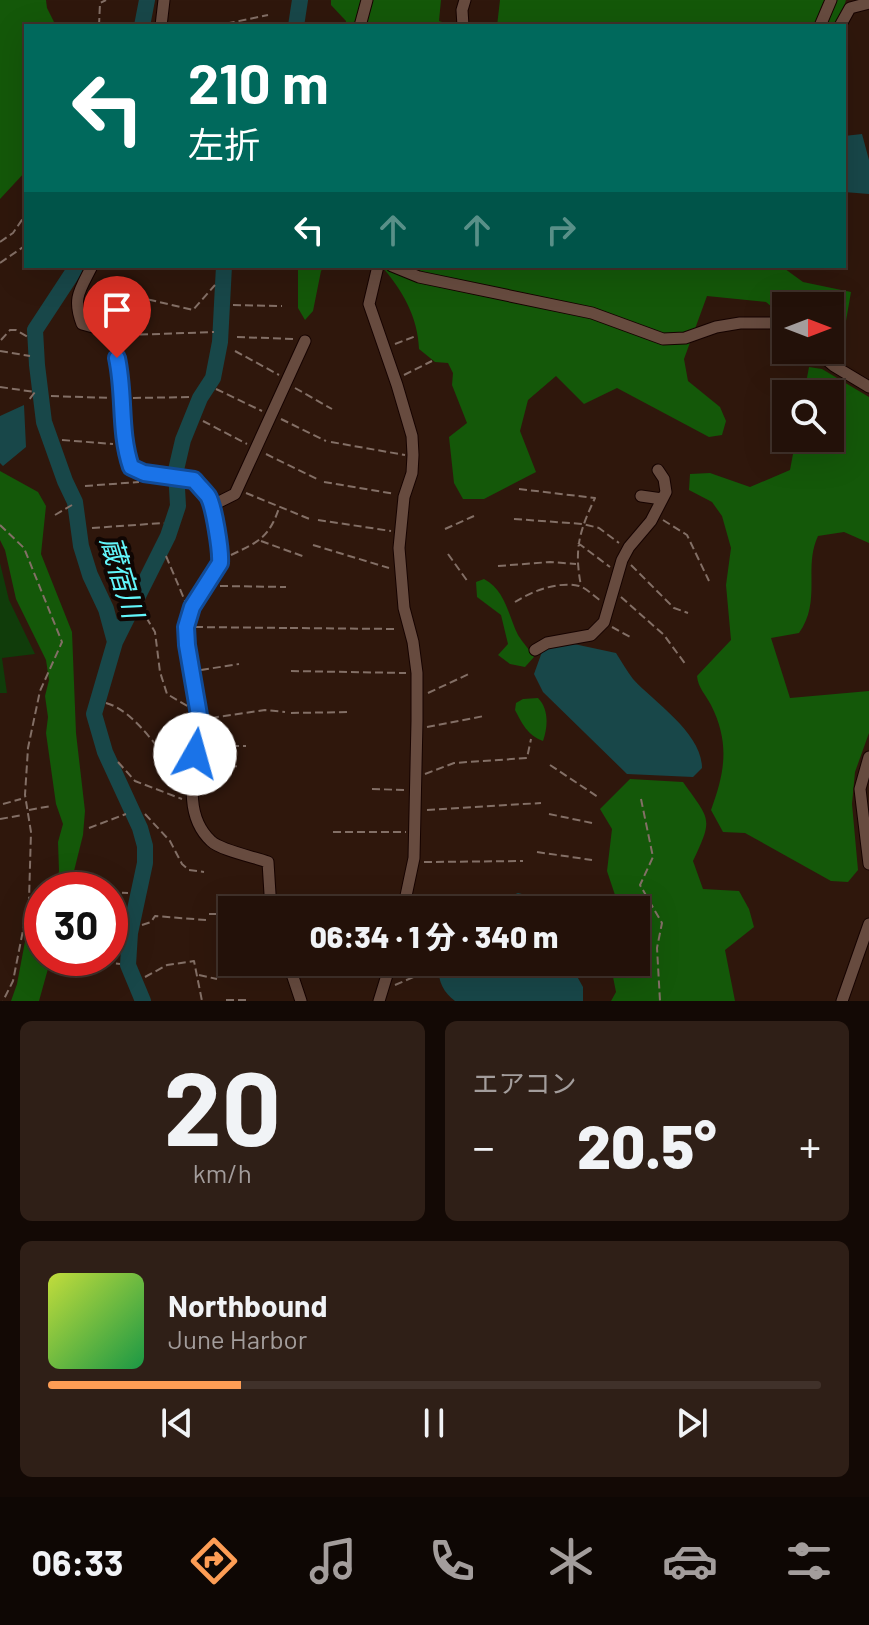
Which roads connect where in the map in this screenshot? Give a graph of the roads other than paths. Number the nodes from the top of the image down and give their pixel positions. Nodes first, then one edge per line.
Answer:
1 (164, 0) edge
2 (367, 0) edge
3 (465, 0) edge
4 (831, 0) edge
5 (869, 3) edge
6 (161, 24) edge
7 (361, 24) edge
8 (463, 24) edge
9 (821, 24) edge
10 (841, 24) edge
11 (91, 268) edge
12 (378, 268) edge
13 (397, 268) edge
14 (772, 323) edge
15 (302, 340) road end
16 (832, 364) edge
17 (869, 387) edge
18 (658, 470) dead end
19 (641, 496) dead end
20 (662, 499) junction
21 (211, 506) junction
22 (535, 650) dead end
23 (869, 757) edge
24 (869, 864) edge
25 (270, 896) edge
26 (409, 896) edge
27 (869, 924) edge
28 (294, 976) edge
29 (387, 976) edge
30 (301, 1001) edge
31 (379, 1001) edge
32 (842, 1001) edge

1 - 6 street
2 - 7 street
3 - 8 street
4 - 9 street
5 - 10 street
11 - 21 street
12 - 26 street
13 - 14 street
15 - 21 street
16 - 17 street
18 - 20 street
19 - 20 street
20 - 22 street
21 - 25 street
23 - 24 street
27 - 32 street
28 - 30 street
29 - 31 street

